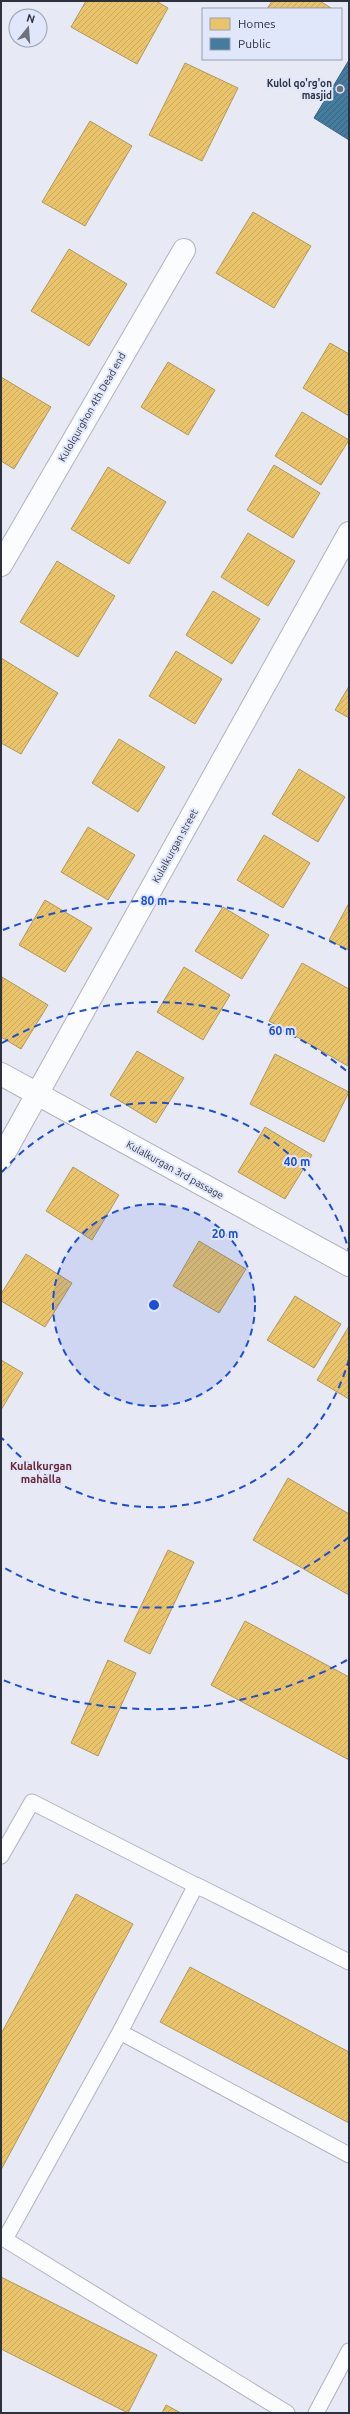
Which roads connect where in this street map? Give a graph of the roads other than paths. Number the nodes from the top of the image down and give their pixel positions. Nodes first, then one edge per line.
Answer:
1 (184, 250) dead end
2 (348, 536) edge
3 (1, 565) edge
4 (1, 1074) edge
5 (37, 1095) junction
6 (1, 1159) edge
7 (349, 1265) edge
8 (1, 1856) edge
9 (204, 1889) junction
10 (349, 1962) edge
11 (120, 2032) junction
12 (349, 2155) edge
13 (3, 2238) edge
14 (349, 2351) edge
15 (287, 2413) edge
16 (316, 2413) edge

1 - 3 street, Kulolqurghon 4th Dead end
2 - 5 street, Kulalkurgan street
4 - 5 street, Kulalkurgan 3rd passage
5 - 6 street, Kulalkurgan street
5 - 7 street, Kulalkurgan 3rd passage
8 - 9 lane
9 - 10 lane
9 - 11 lane
11 - 12 lane
11 - 13 lane
13 - 15 lane
14 - 16 lane

